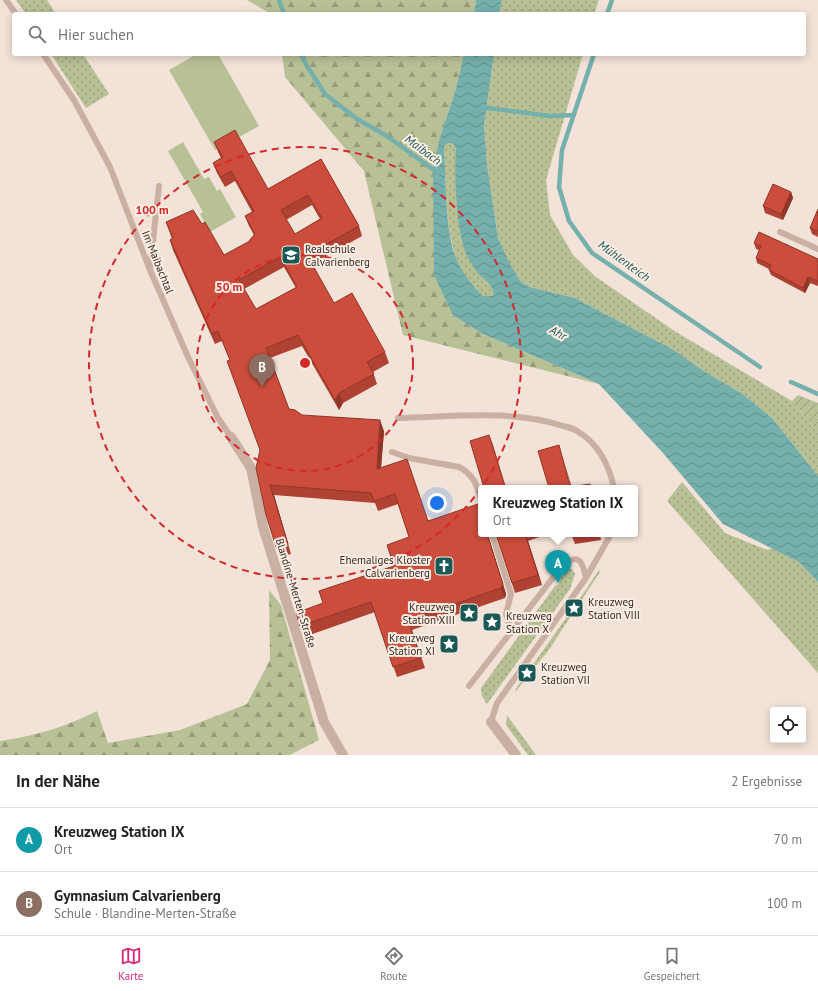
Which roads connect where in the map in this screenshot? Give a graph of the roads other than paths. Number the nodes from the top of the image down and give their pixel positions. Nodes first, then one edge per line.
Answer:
1 (6, 0) edge
2 (15, 12) edge
3 (44, 56) edge
4 (159, 186) dead end
5 (780, 232) dead end
6 (818, 249) edge
7 (150, 270) junction
8 (398, 418) dead end
9 (231, 437) joint
10 (392, 452) dead end
11 (613, 485) edge
12 (478, 490) edge
13 (493, 537) edge
14 (610, 537) edge
15 (586, 578) junction
16 (512, 633) junction
17 (469, 686) dead end
18 (491, 722) joint
19 (342, 755) edge
20 (516, 755) edge

1 - 2 lane
3 - 7 lane, Im Maibachtal
4 - 7 lane
5 - 6 lane
7 - 9 lane, Im Maibachtal
8 - 11 lane
9 - 19 street, Blandine-Merten-Straße
10 - 12 lane
13 - 16 lane
14 - 15 lane
15 - 16 lane
15 - 18 lane
16 - 17 lane
18 - 20 street

